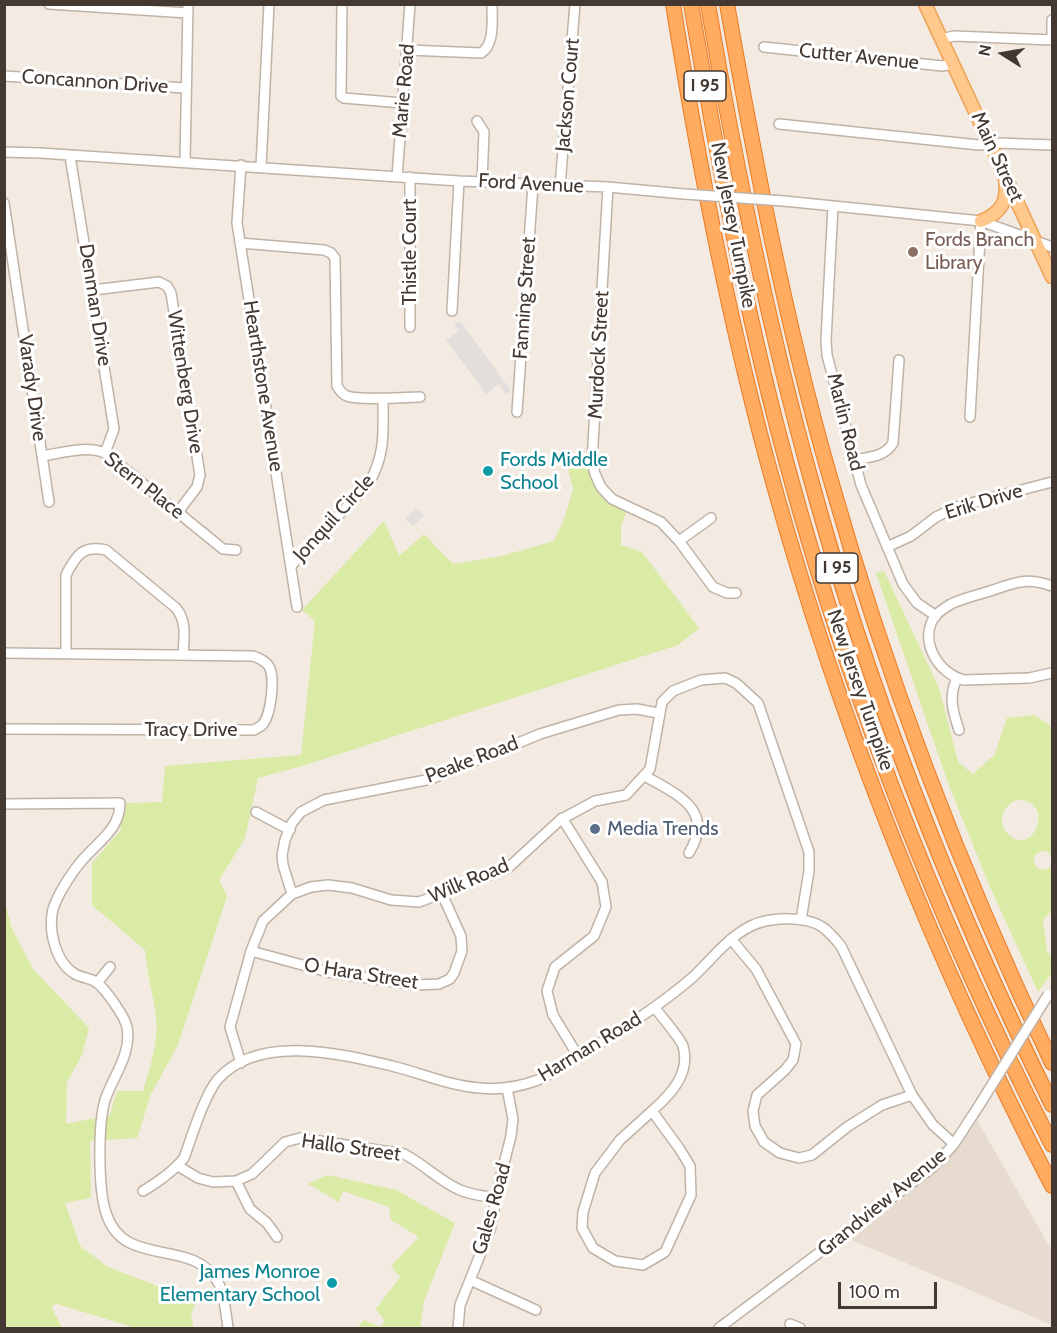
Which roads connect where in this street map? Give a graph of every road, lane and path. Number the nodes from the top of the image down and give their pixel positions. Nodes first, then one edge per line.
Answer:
1 (50, 4) edge
2 (269, 4) edge
3 (342, 4) edge
4 (410, 4) edge
5 (492, 4) edge
6 (575, 4) edge
7 (673, 4) edge
8 (691, 4) edge
9 (708, 4) edge
10 (728, 4) edge
11 (925, 4) edge
12 (87, 6) edge
13 (188, 9) edge
14 (1053, 20) edge
15 (941, 39) junction
16 (1052, 40) edge
17 (764, 47) dead end
18 (408, 50) junction
19 (953, 64) junction
20 (4, 76) edge
21 (185, 88) junction
22 (402, 103) junction
23 (477, 121) dead end
24 (779, 124) dead end
25 (990, 144) junction
26 (1053, 145) edge
27 (4, 152) edge
28 (70, 156) junction
29 (185, 162) junction
30 (241, 165) junction
31 (261, 167) junction
32 (1004, 172) junction
33 (397, 177) junction
34 (410, 177) junction
35 (459, 181) junction
36 (482, 182) junction
37 (533, 184) junction
38 (560, 186) junction
39 (608, 187) junction
40 (4, 203) edge
41 (833, 206) junction
42 (981, 221) junction
43 (1036, 242) junction
44 (240, 243) junction
45 (1053, 246) edge
46 (1053, 277) edge
47 (93, 290) junction
48 (452, 311) dead end
49 (410, 327) dead end
50 (899, 360) dead end
51 (420, 397) dead end
52 (383, 398) junction
53 (517, 412) dead end
54 (970, 417) dead end
55 (105, 453) junction
56 (42, 456) junction
57 (854, 460) junction
58 (1053, 482) edge
59 (50, 502) dead end
60 (178, 512) junction
61 (711, 518) dead end
62 (679, 541) junction
63 (887, 547) junction
64 (236, 550) dead end
65 (291, 566) junction
66 (1053, 586) edge
67 (736, 593) dead end
68 (297, 607) dead end
69 (936, 616) junction
70 (4, 653) edge
71 (66, 653) junction
72 (183, 655) junction
73 (1053, 673) edge
74 (957, 678) junction
75 (658, 713) junction
76 (4, 729) edge
77 (959, 730) dead end
78 (645, 776) junction
79 (4, 804) edge
80 (256, 812) dead end
81 (562, 818) junction
82 (290, 830) junction
83 (689, 853) dead end
84 (49, 890) dead end
85 (60, 894) junction
86 (292, 894) junction
87 (442, 894) junction
88 (801, 920) junction
89 (731, 939) junction
90 (251, 951) junction
91 (110, 967) dead end
92 (97, 982) junction
93 (1050, 992) edge
94 (655, 1008) junction
95 (578, 1056) junction
96 (241, 1062) junction
97 (1053, 1062) edge
98 (507, 1088) junction
99 (912, 1095) junction
100 (1053, 1105) edge
101 (652, 1111) junction
102 (954, 1144) junction
103 (1053, 1145) edge
104 (178, 1166) junction
105 (236, 1181) junction
106 (1053, 1186) edge
107 (142, 1191) dead end
108 (497, 1198) junction
109 (277, 1237) dead end
110 (470, 1280) junction
111 (536, 1310) dead end
112 (790, 1324) dead end
113 (228, 1329) edge
114 (459, 1329) edge
115 (719, 1329) edge
116 (800, 1329) edge

1 - 12 street
2 - 31 street
3 - 22 street
4 - 18 street, Marie Road
5 - 18 street
6 - 38 street, Jackson Court
7 - 106 highway, New Jersey Turnpike / I 95
8 - 103 highway, New Jersey Turnpike / I 95
9 - 100 highway, New Jersey Turnpike / I 95
10 - 97 highway, New Jersey Turnpike / I 95
11 - 15 main road, Main Street
12 - 13 street
13 - 21 street
14 - 16 street
15 - 16 street
15 - 19 main road, Main Street
17 - 19 street, Cutter Avenue
18 - 22 street, Marie Road
19 - 25 main road, Main Street
20 - 21 street, Concannon Drive
21 - 29 street
22 - 33 street, Marie Road
23 - 36 street
24 - 25 street
25 - 26 street
25 - 32 main road, Main Street
27 - 28 street, Ford Avenue
28 - 29 street, Ford Avenue
28 - 47 street, Denman Drive
29 - 30 street, Ford Avenue
30 - 31 street, Ford Avenue
30 - 44 street, Hearthstone Avenue
31 - 33 street, Ford Avenue
32 - 42 main road
32 - 43 main road, Main Street
33 - 34 street, Ford Avenue
34 - 35 street, Ford Avenue
34 - 49 street, Thistle Court
35 - 36 street, Ford Avenue
35 - 48 street
36 - 37 street, Ford Avenue
37 - 38 street, Ford Avenue
37 - 53 street, Fanning Street
38 - 39 street, Ford Avenue
39 - 41 street, Ford Avenue, bridge
39 - 62 street, Murdock Street
40 - 56 street, Varady Drive
41 - 42 street, Ford Avenue
41 - 57 street, Marlin Road
42 - 43 street, Ford Avenue
42 - 54 street
43 - 45 street, Ford Avenue
43 - 46 main road, Main Street
44 - 52 street
44 - 65 street, Hearthstone Avenue
47 - 55 street, Denman Drive
47 - 60 street, Wittenberg Drive
50 - 57 street
51 - 52 street
52 - 65 street, Jonquil Circle
55 - 56 street, Stern Place
55 - 60 street, Stern Place
56 - 59 street, Varady Drive
57 - 63 street, Marlin Road
58 - 63 street, Erik Drive
60 - 64 street, Stern Place
61 - 62 street
62 - 67 street, Murdock Street
63 - 69 street, Marlin Road
65 - 68 street, Hearthstone Avenue
66 - 69 street
69 - 74 street
70 - 71 street, Tracy Drive
71 - 72 street, Tracy Drive
71 - 72 street
72 - 76 street, Tracy Drive
73 - 74 street
74 - 77 street
75 - 78 street
75 - 82 street, Peake Road
75 - 88 street
78 - 81 street, Wilk Road
78 - 83 street
79 - 85 street
80 - 82 street
81 - 87 street, Wilk Road
81 - 95 street
82 - 86 street, Peake Road
84 - 85 street
85 - 92 street
86 - 87 street, Wilk Road
86 - 90 street, Wilk Road
87 - 90 street, O Hara Street
88 - 89 street, Harman Road
88 - 99 street, Harman Road
89 - 94 street, Harman Road
89 - 99 street
90 - 96 street, Wilk Road
91 - 92 street
92 - 113 street
93 - 102 street, Grandview Avenue, bridge
94 - 95 street, Harman Road
94 - 101 street
95 - 98 street, Harman Road
96 - 98 street, Harman Road
96 - 104 street, Harman Road
98 - 108 street, Gales Road
99 - 102 street, Harman Road
101 - 101 street
102 - 115 street, Grandview Avenue
104 - 105 street
104 - 107 street, Harman Road
105 - 108 street, Hallo Street
105 - 109 street
108 - 110 street, Gales Road
110 - 111 street
110 - 114 street, Gales Road
112 - 116 street

